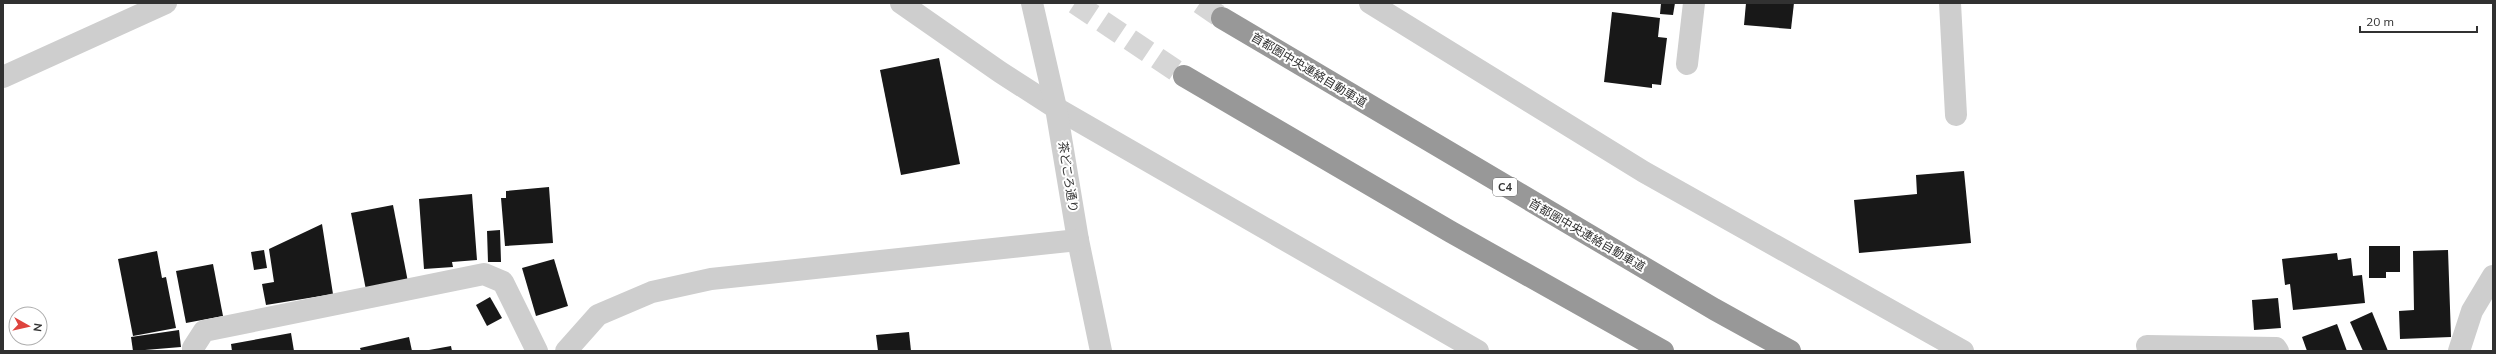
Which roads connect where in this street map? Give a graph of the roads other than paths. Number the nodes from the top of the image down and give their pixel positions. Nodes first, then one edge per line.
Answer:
1 (166, 3) edge
2 (901, 3) edge
3 (1032, 3) edge
4 (1370, 3) edge
5 (1694, 3) edge
6 (1950, 3) edge
7 (1222, 18) tunnel mouth
8 (1687, 64) dead end
9 (1184, 76) tunnel mouth
10 (3, 77) edge
11 (1056, 108) junction
12 (1956, 115) dead end
13 (1078, 240) junction
14 (2493, 276) edge
15 (2147, 346) dead end
16 (193, 351) edge
17 (537, 351) edge
18 (566, 351) edge
19 (1101, 351) edge
20 (1478, 351) edge
21 (1663, 351) edge
22 (1790, 351) edge
23 (1963, 351) edge
24 (2278, 351) edge
25 (2459, 351) edge

1 - 10 street
2 - 11 street
3 - 11 street, 茶どころ通り
4 - 23 street
5 - 8 street
6 - 12 street
7 - 22 highway, 首都圏中央連絡自動車道 / C4
9 - 21 highway
11 - 13 street, 茶どころ通り
11 - 20 street
13 - 18 street
13 - 19 street, 茶どころ通り
14 - 25 street
15 - 24 street
16 - 17 street

